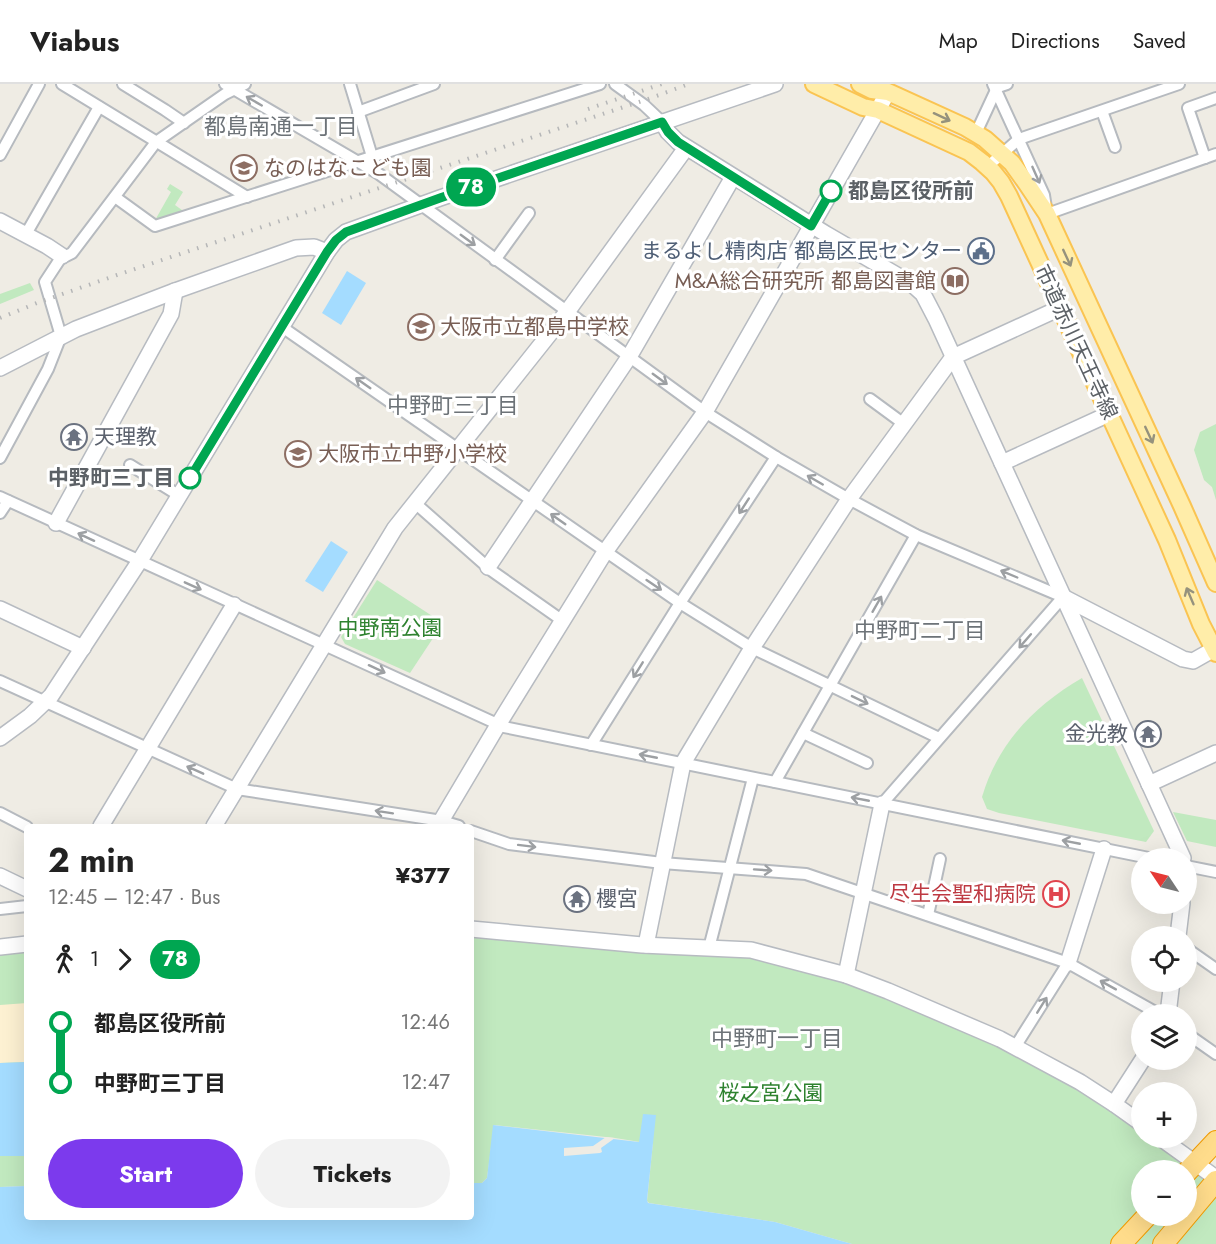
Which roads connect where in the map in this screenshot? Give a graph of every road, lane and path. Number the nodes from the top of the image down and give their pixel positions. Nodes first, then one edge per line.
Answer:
1 (39, 84) edge
2 (62, 84) edge
3 (123, 84) edge
4 (245, 84) edge
5 (350, 84) edge
6 (434, 84) edge
7 (600, 84) edge
8 (615, 84) edge
9 (775, 84) edge
10 (814, 84) edge
11 (1007, 84) edge
12 (1179, 84) edge
13 (232, 86) edge
14 (995, 87) edge
15 (878, 88) edge
16 (1216, 98) edge
17 (99, 106) junction
18 (878, 110) junction
19 (1102, 111) junction
20 (358, 112) junction
21 (662, 122) junction
22 (184, 123) junction
23 (976, 133) junction
24 (1019, 139) junction
25 (156, 142) junction
26 (1114, 147) dead end
27 (686, 148) junction
28 (1002, 153) junction
29 (0, 155) edge
30 (1211, 156) edge
31 (371, 157) junction
32 (359, 162) junction
33 (987, 166) junction
34 (379, 174) junction
35 (733, 177) junction
36 (115, 197) junction
37 (247, 197) junction
38 (421, 206) junction
39 (529, 213) dead end
40 (1047, 214) junction
41 (0, 221) edge
42 (811, 226) junction
43 (26, 234) junction
44 (327, 252) junction
45 (62, 256) junction
46 (495, 260) junction
47 (175, 291) junction
48 (1060, 308) junction
49 (567, 312) junction
50 (282, 327) junction
51 (61, 336) junction
52 (629, 357) junction
53 (953, 357) junction
54 (0, 368) edge
55 (870, 399) dead end
56 (705, 412) junction
57 (1109, 414) junction
58 (904, 424) junction
59 (459, 449) junction
60 (776, 457) junction
61 (0, 458) edge
62 (1002, 463) junction
63 (130, 465) dead end
64 (180, 496) junction
65 (4, 499) edge
66 (849, 499) junction
67 (532, 501) junction
68 (415, 503) junction
69 (0, 513) edge
70 (56, 523) junction
71 (916, 535) junction
72 (605, 552) junction
73 (140, 562) junction
74 (488, 567) junction
75 (1216, 583) edge
76 (1063, 597) junction
77 (680, 603) junction
78 (234, 605) junction
79 (0, 609) edge
80 (563, 621) junction
81 (323, 645) junction
82 (83, 648) junction
83 (752, 648) junction
84 (1215, 650) edge
85 (0, 681) edge
86 (830, 686) junction
87 (46, 702) junction
88 (498, 725) junction
89 (803, 733) junction
90 (0, 738) edge
91 (939, 738) junction
92 (591, 745) junction
93 (148, 748) junction
94 (1216, 753) edge
95 (683, 763) junction
96 (867, 763) dead end
97 (753, 778) junction
98 (775, 782) junction
99 (1149, 784) junction
100 (237, 789) junction
101 (882, 804) junction
102 (0, 813) edge
103 (417, 822) edge
104 (102, 824) edge
105 (215, 824) edge
106 (440, 824) edge
107 (24, 825) edge
108 (474, 832) edge
109 (1178, 848) edge
110 (1104, 849) junction
111 (1131, 854) edge
112 (940, 859) dead end
113 (662, 862) junction
114 (730, 868) junction
115 (1197, 868) edge
116 (1216, 872) edge
117 (0, 876) edge
118 (24, 888) edge
119 (863, 893) junction
120 (24, 906) edge
121 (0, 909) edge
122 (928, 915) junction
123 (474, 929) edge
124 (24, 944) edge
125 (645, 945) junction
126 (0, 947) edge
127 (709, 948) junction
128 (1197, 956) edge
129 (1068, 963) junction
130 (1216, 969) edge
131 (846, 975) junction
132 (1142, 1004) edge
133 (1197, 1041) edge
134 (1015, 1047) junction
135 (1216, 1054) edge
136 (1136, 1070) edge
137 (1114, 1104) junction
138 (1131, 1116) edge
139 (1216, 1141) edge
140 (1169, 1148) edge
141 (1181, 1160) edge
142 (1197, 1162) edge
143 (1197, 1172) edge
144 (1216, 1179) edge
145 (1138, 1226) edge
146 (1169, 1236) edge
147 (1121, 1244) edge

1 - 29 street
2 - 17 street
3 - 22 street
4 - 13 street
5 - 20 street
6 - 20 street
7 - 31 street
8 - 21 street
9 - 21 street
10 - 18 main road
11 - 14 street
12 - 19 street
13 - 22 street
32 -> 13 street
14 - 23 street
14 - 24 street
15 - 18 main road, 市道赤川天王寺線
15 -> 23 main road, 市道赤川天王寺線
16 - 30 street
17 - 25 street
17 - 43 street
18 - 33 main road, 市道赤川天王寺線
18 - 42 street
19 - 24 street
19 - 26 street
20 - 31 street
21 - 27 street
21 - 38 street
22 - 25 street
23 - 28 main road, 市道赤川天王寺線
24 - 28 street
24 -> 40 street
25 - 36 street
25 - 37 street
27 - 35 street
27 - 49 street
28 - 33 street
28 - 40 main road, 市道赤川天王寺線
30 - 40 street
31 - 32 street
31 - 34 street
32 - 34 street
32 - 37 street
33 - 48 main road, 市道赤川天王寺線
34 - 38 street
35 - 42 street
35 - 52 street
36 - 37 street
36 - 45 street
38 - 44 street
38 -> 46 street
39 - 46 street
40 -> 75 main road, 市道赤川天王寺線
41 - 43 street
42 - 53 street
42 - 56 street
43 - 45 street
44 - 47 street
44 - 50 street
45 - 51 street
46 - 49 street
47 - 51 street
47 - 70 street
48 - 53 street
48 - 57 main road, 市道赤川天王寺線
49 - 52 street
49 - 59 street
59 -> 50 street
50 - 64 street
51 - 54 street
51 - 61 street
52 -> 56 street
52 - 67 street
53 - 58 street
53 - 62 street
55 - 58 street
56 - 60 street
56 - 72 street
57 - 62 street
84 -> 57 main road, 市道赤川天王寺線
58 - 66 street
59 - 67 street
59 - 68 street
66 -> 60 street
60 -> 77 street
62 - 76 street
63 - 64 street
64 - 73 street
65 - 69 street
65 - 70 street
66 - 71 street
66 - 83 street
72 -> 67 street
67 - 74 street
68 - 74 street
68 - 81 street
73 -> 70 street
76 -> 71 street
86 -> 71 street
72 -> 77 street
72 - 80 street
73 -> 78 street
73 - 82 street
74 - 80 street
76 - 84 street
76 -> 91 street
76 - 99 street
77 - 83 street
77 -> 92 street
78 - 81 street
78 - 93 street
79 - 82 street
80 - 88 street
81 -> 88 street
81 - 100 street
82 - 87 street
83 - 86 street
83 - 95 street
85 - 87 street
86 - 89 street
86 -> 91 street
87 - 90 street
87 - 93 street
88 - 92 street
88 - 106 street
89 - 96 street
89 - 98 street
91 - 101 street
95 -> 92 street
100 -> 93 street
93 - 104 street
94 - 99 street
95 - 97 street
95 - 113 street
97 - 98 street
97 - 114 street
101 -> 98 street
99 - 109 street
103 -> 100 street
100 - 105 street
110 -> 101 street
101 - 119 street
102 - 107 street
103 - 106 street
108 -> 113 street
110 - 111 street
110 - 129 street
112 - 122 street
113 - 114 street
113 - 125 street
114 -> 119 street
114 - 127 street
115 - 116 street
117 - 118 street
119 - 122 street
119 - 131 street
120 - 121 street
122 - 129 street
123 - 125 street
124 - 126 street
125 - 127 street
127 - 131 street
128 - 130 street
132 -> 129 street
134 -> 129 street
131 - 134 street
133 - 135 street
134 - 137 street
136 - 137 street
137 - 138 street
139 - 142 highway
140 - 141 street
143 - 144 street
144 - 146 highway
145 - 147 highway

